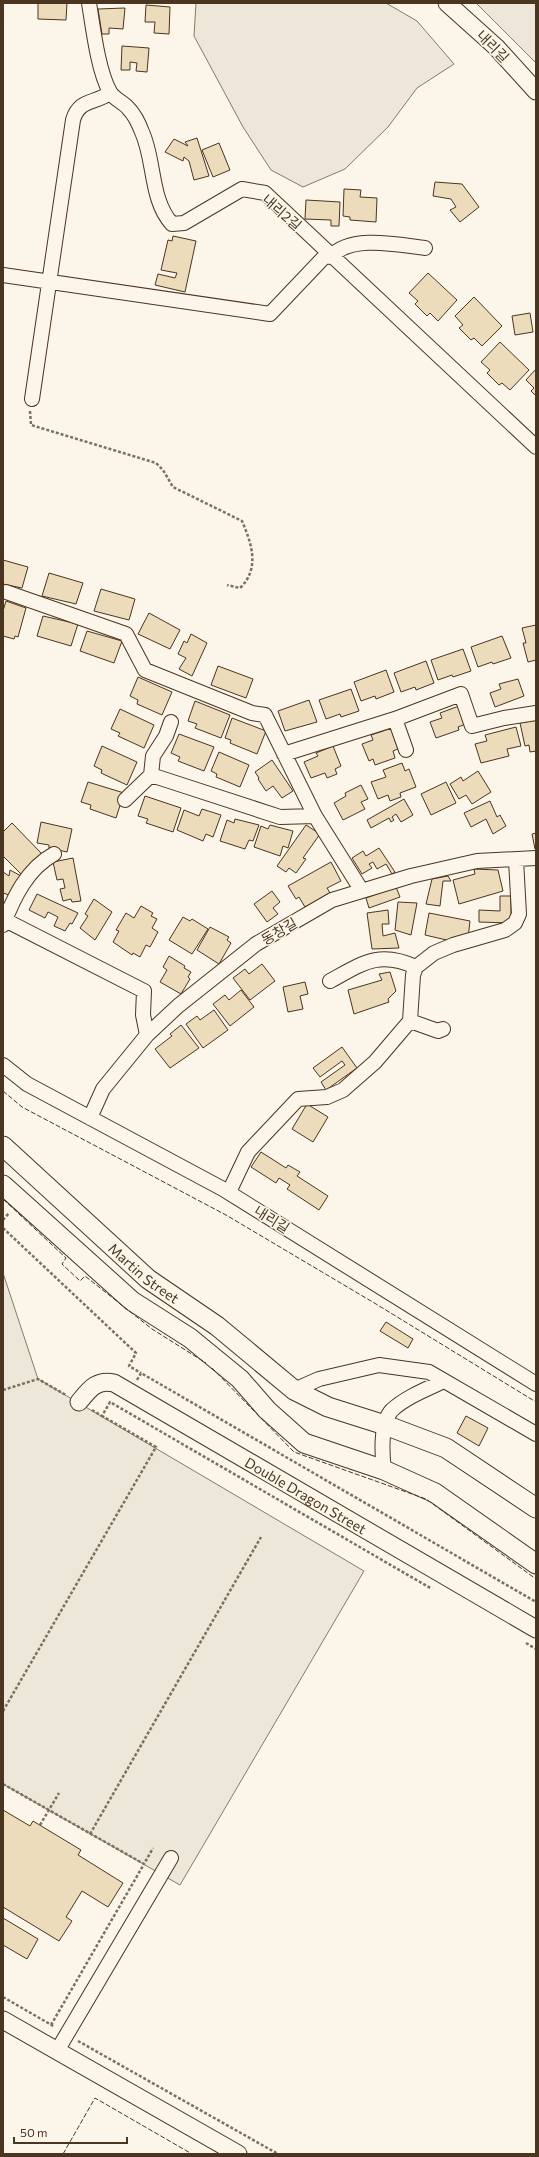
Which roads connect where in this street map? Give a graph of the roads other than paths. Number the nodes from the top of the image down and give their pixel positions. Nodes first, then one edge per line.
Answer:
1 (89, 3) edge
2 (447, 3) edge
3 (536, 92) edge
4 (110, 93) junction
5 (425, 248) dead end
6 (329, 255) junction
7 (3, 275) edge
8 (48, 281) junction
9 (32, 399) road end
10 (536, 447) edge
11 (6, 592) dead end
12 (536, 714) edge
13 (395, 719) junction
14 (172, 722) dead end
15 (406, 750) dead end
16 (284, 754) junction
17 (151, 775) junction
18 (125, 800) dead end
19 (315, 816) junction
20 (54, 854) dead end
21 (536, 858) edge
22 (516, 860) junction
23 (362, 891) junction
24 (4, 921) edge
25 (416, 967) junction
26 (330, 981) dead end
27 (410, 1021) junction
28 (443, 1029) dead end
29 (147, 1034) junction
30 (3, 1065) edge
31 (90, 1118) junction
32 (3, 1146) edge
33 (3, 1185) edge
34 (228, 1192) junction
35 (444, 1381) junction
36 (536, 1384) edge
37 (294, 1390) junction
38 (79, 1402) road end
39 (385, 1425) junction
40 (536, 1434) edge
41 (384, 1470) junction
42 (536, 1508) edge
43 (536, 1564) edge
44 (536, 1629) edge
45 (171, 1858) dead end
46 (3, 2020) edge
47 (57, 2051) junction
48 (238, 2154) edge

1 - 4 street
2 - 3 street, 내리길
4 - 6 street, 내리2길
4 - 8 street
5 - 6 street
6 - 8 street
6 - 10 street, 내리2길
7 - 8 street
8 - 9 street
11 - 16 street
12 - 13 street
13 - 15 street
13 - 16 street
14 - 17 street
16 - 19 street
17 - 18 street
17 - 19 street
19 - 23 street
20 - 24 street
21 - 22 street, 동창길
22 - 23 street, 동창길
22 - 25 street
23 - 29 street, 동창길
24 - 29 street
25 - 26 street
25 - 27 street
27 - 28 street
27 - 34 street
29 - 31 street, 동창길
30 - 31 street, 내리길
31 - 34 street, 내리길
32 - 37 main road, Martin Street
33 - 41 main road, Martin Street
34 - 36 street, 내리길
35 - 37 street
35 - 39 street
35 - 40 street
37 - 39 main road, Martin Street
38 - 44 street, Double Dragon Street
39 - 41 street
39 - 42 main road, Martin Street
41 - 43 main road, Martin Street
45 - 47 street
46 - 47 street
47 - 48 street

